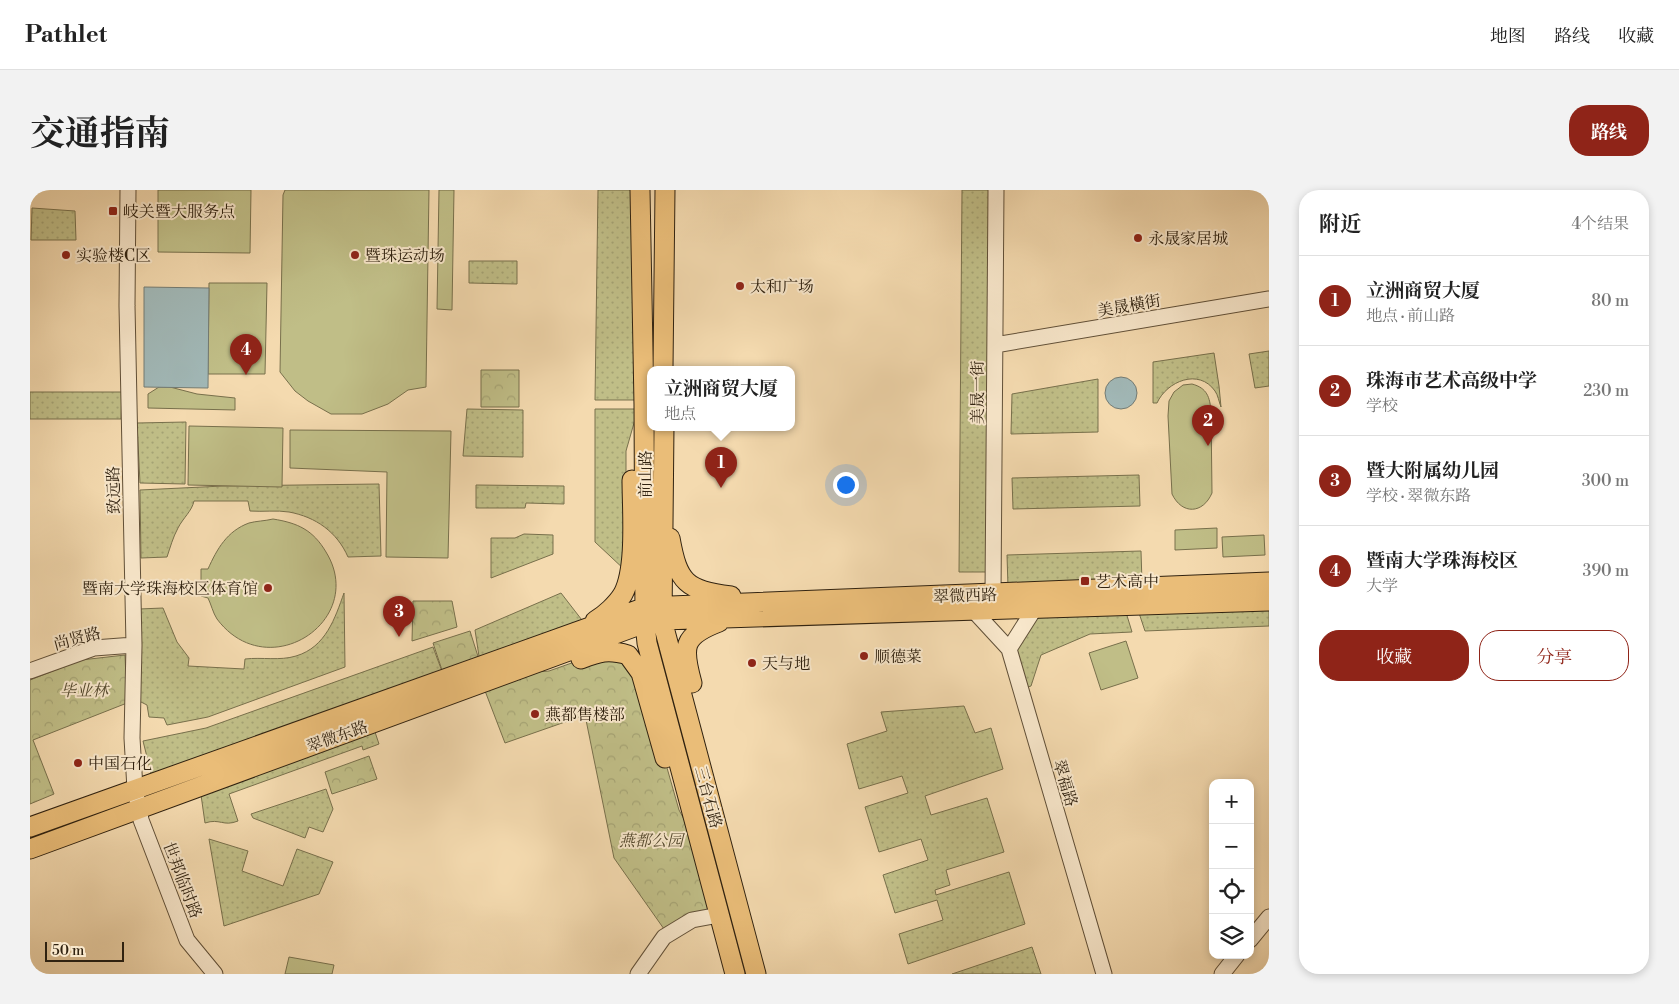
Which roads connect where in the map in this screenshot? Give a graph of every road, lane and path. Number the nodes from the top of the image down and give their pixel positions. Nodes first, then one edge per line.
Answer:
1 (128, 190) edge
2 (640, 190) edge
3 (664, 190) edge
4 (996, 190) edge
5 (1269, 299) edge
6 (995, 345) junction
7 (663, 366) edge
8 (644, 404) junction
9 (664, 431) edge
10 (663, 495) junction
11 (1269, 582) edge
12 (993, 594) junction
13 (1269, 600) edge
14 (784, 602) junction
15 (1034, 608) junction
16 (974, 610) junction
17 (654, 614) junction
18 (730, 618) junction
19 (582, 630) junction
20 (134, 645) junction
21 (1009, 649) junction
22 (30, 671) edge
23 (502, 676) junction
24 (135, 789) junction
25 (138, 809) junction
26 (30, 827) edge
27 (30, 849) edge
28 (704, 856) junction
29 (728, 870) junction
30 (719, 915) junction
31 (1269, 917) edge
32 (1254, 935) edge
33 (1234, 959) edge
34 (215, 974) edge
35 (638, 974) edge
36 (735, 974) edge
37 (756, 974) edge
38 (1104, 974) edge
39 (1222, 974) edge

1 - 20 street, 致远路
2 - 8 main road, 前山路
3 - 7 main road
4 - 6 street, 美晟一街
5 - 6 street, 美晟橫街
6 - 12 street, 美晟一街
8 - 17 main road, 前山路
8 - 19 main road
9 - 10 main road, 前山路
10 - 14 main road
10 - 17 main road, 前山路
11 - 12 main road, 翠微西路
12 - 14 main road, 翠微西路
13 - 15 main road, 翠微西路
14 - 17 main road, 翠微西路
15 - 16 main road, 翠微西路
15 - 21 street
16 - 18 main road, 翠微西路
16 - 21 street
17 - 18 main road, 翠微西路
17 - 19 main road, 翠微东路
17 - 23 main road, 翠微东路
17 - 28 main road, 三台石路
17 - 29 main road, 三台石路
18 - 29 main road
19 - 24 main road, 翠微东路
20 - 22 street, 尚贤路
20 - 24 street, 致远路
21 - 38 street, 翠福路
23 - 25 main road, 翠微东路
23 - 28 main road
24 - 25 street, 世邦临时路
24 - 26 main road, 翠微东路
25 - 27 main road, 翠微东路
25 - 34 street, 世邦临时路
28 - 30 main road, 三台石路
29 - 37 main road, 三台石路
30 - 35 street
30 - 36 main road, 三台石路
31 - 32 street
33 - 39 street

